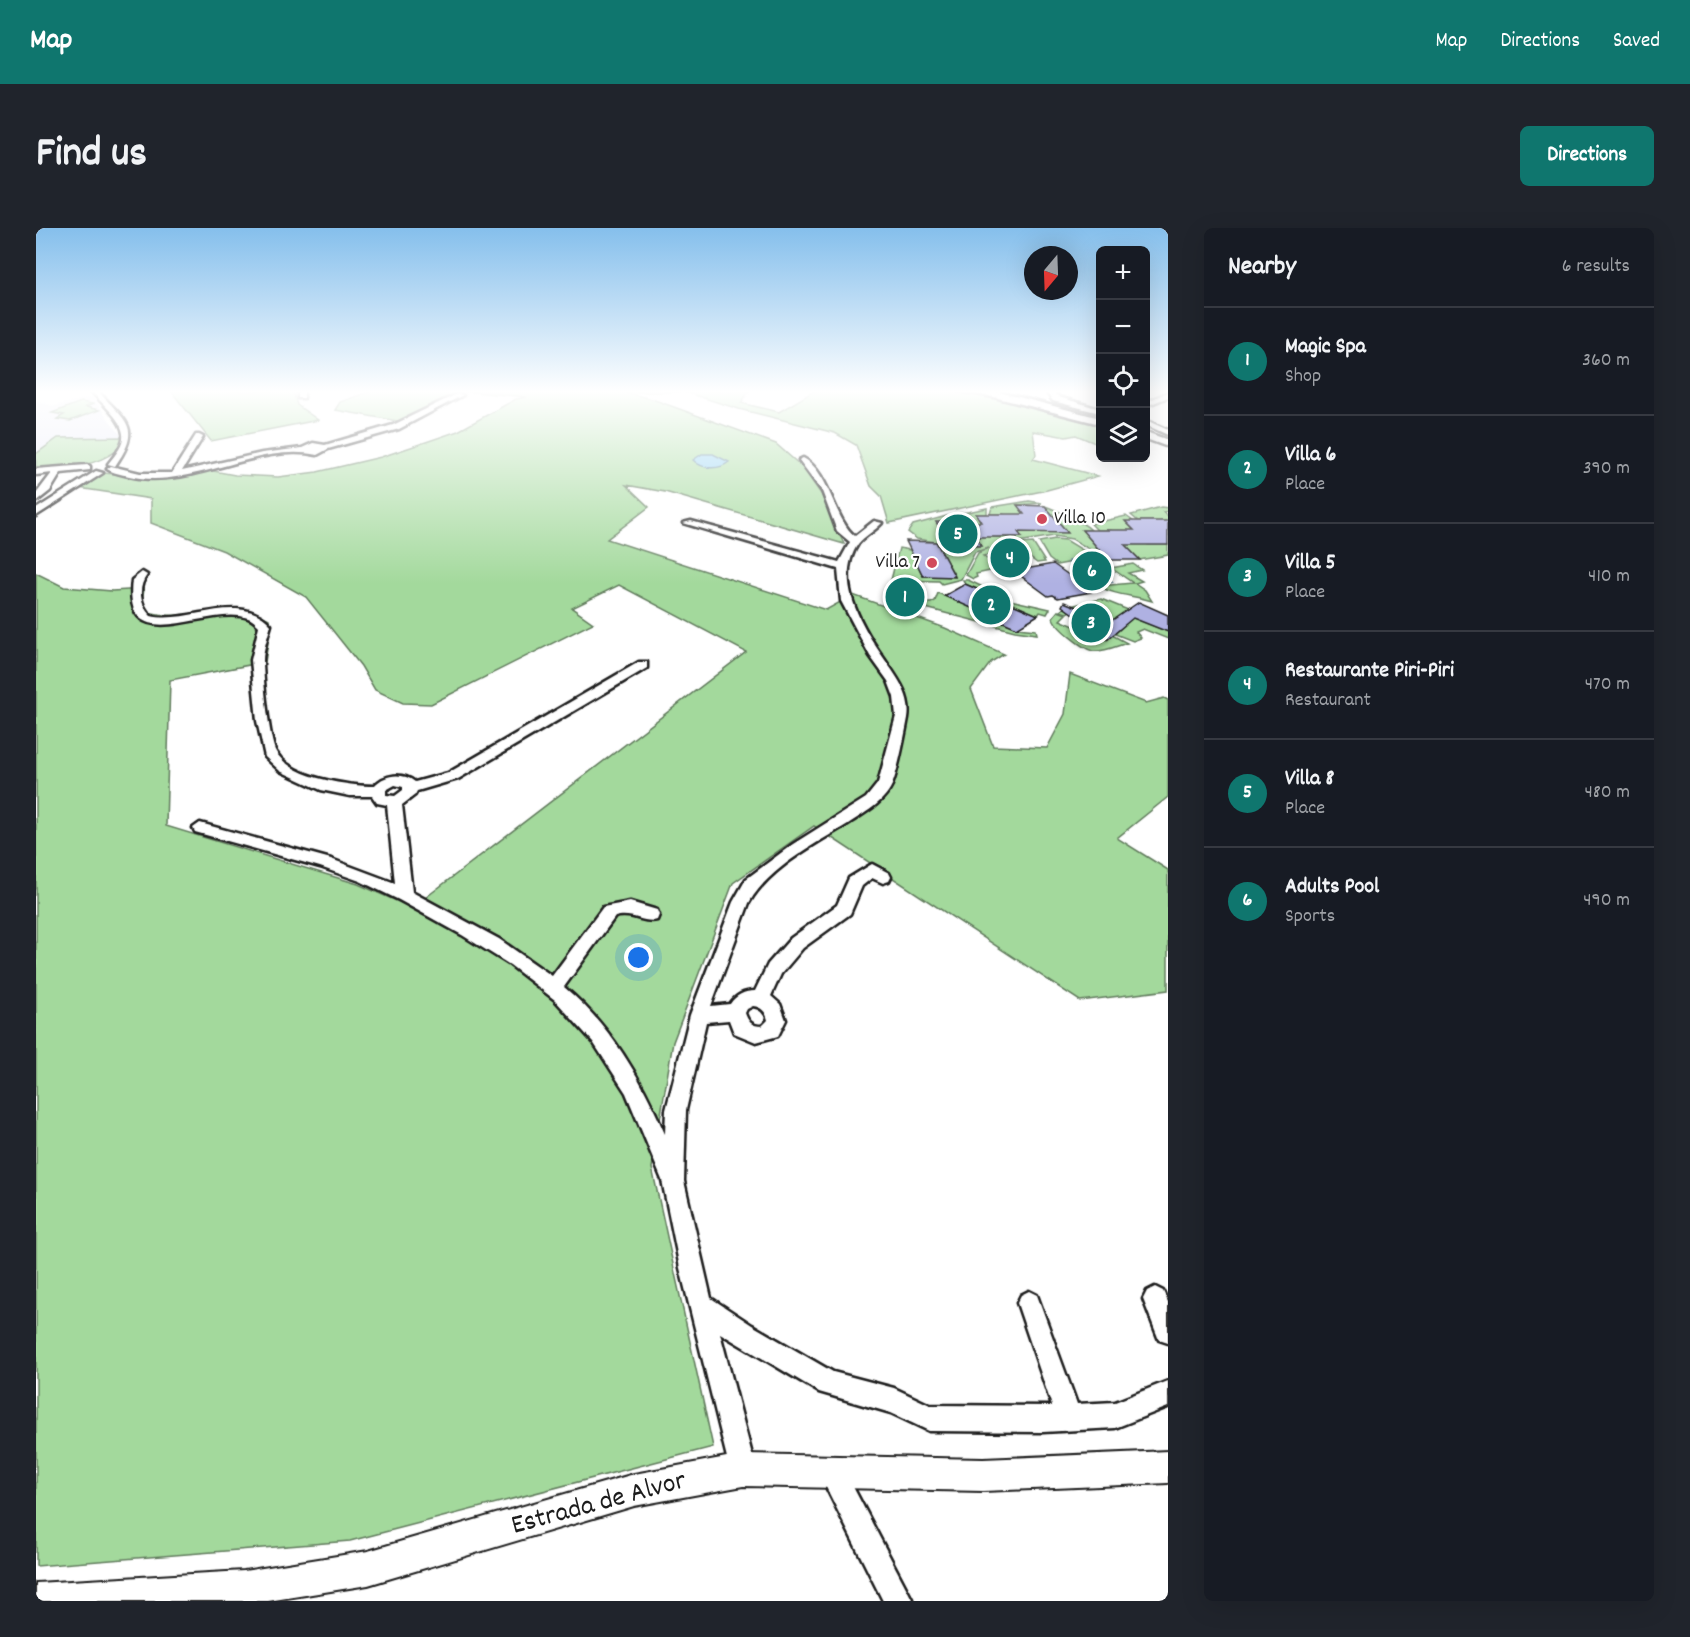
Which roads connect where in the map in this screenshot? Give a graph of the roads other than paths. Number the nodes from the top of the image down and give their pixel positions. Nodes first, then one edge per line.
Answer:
1 (116, 455) edge
2 (118, 455) edge
3 (188, 455) edge
4 (270, 455) edge
5 (803, 460) dead end
6 (112, 467) junction
7 (93, 470) junction
8 (58, 471) junction
9 (36, 472) edge
10 (175, 475) junction
11 (36, 499) edge
12 (36, 513) edge
13 (688, 523) dead end
14 (877, 523) dead end
15 (855, 541) junction
16 (843, 567) junction
17 (142, 574) dead end
18 (643, 665) dead end
19 (411, 788) junction
20 (378, 791) junction
21 (394, 801) junction
22 (200, 828) dead end
23 (884, 877) dead end
24 (405, 895) junction
25 (651, 915) dead end
26 (554, 987) junction
27 (760, 999) junction
28 (735, 1012) junction
29 (699, 1015) junction
30 (674, 1181) junction
31 (1155, 1299) dead end
32 (1029, 1303) dead end
33 (701, 1306) junction
34 (1168, 1331) edge
35 (1168, 1394) edge
36 (1069, 1418) junction
37 (1168, 1467) edge
38 (743, 1470) junction
39 (832, 1473) junction
40 (245, 1595) edge
41 (36, 1600) edge
42 (899, 1601) edge

1 - 7 street
2 - 6 street
3 - 10 street
4 - 10 street
5 - 15 street
6 - 7 street
6 - 10 street
7 - 8 street
7 - 12 street
8 - 9 street
8 - 11 street
13 - 16 street
14 - 15 street
15 - 16 street
16 - 29 street
17 - 20 street
18 - 19 street
19 - 20 street
19 - 21 street
20 - 21 street
21 - 24 street
22 - 24 street
23 - 27 street
24 - 26 street
25 - 26 street
26 - 30 street
27 - 28 street
27 - 28 street
28 - 29 street
29 - 30 street
30 - 33 street
31 - 34 street
32 - 36 street
33 - 36 street
33 - 38 street
35 - 36 street
37 - 39 street, Estrada de Alvor
38 - 39 street, Estrada de Alvor
38 - 40 street, Estrada de Alvor
39 - 42 street
40 - 41 street, Estrada de Alvor

